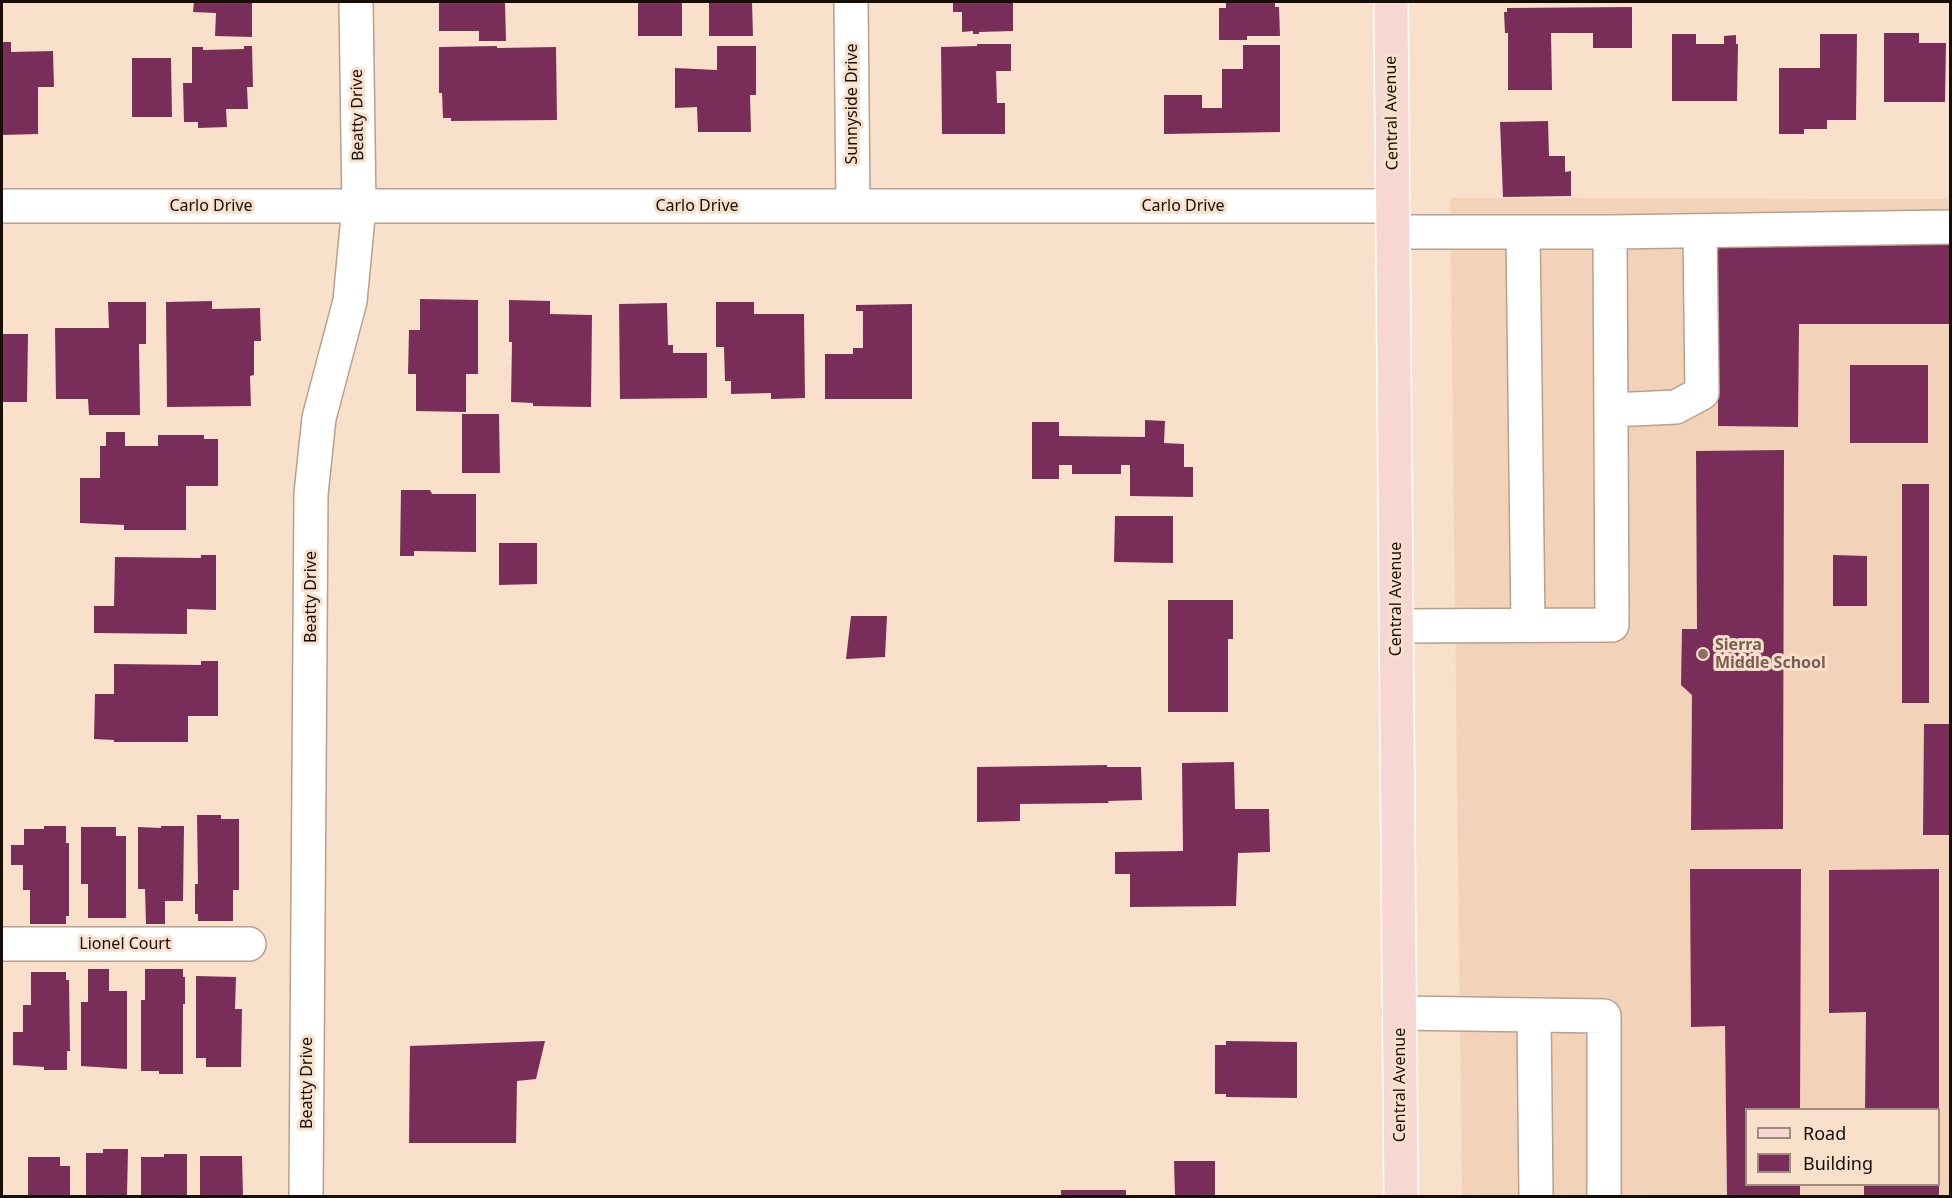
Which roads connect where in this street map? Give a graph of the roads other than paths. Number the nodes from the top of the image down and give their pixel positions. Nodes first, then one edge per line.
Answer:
1 (356, 2) edge
2 (851, 2) edge
3 (1391, 2) edge
4 (2, 206) edge
5 (359, 206) junction
6 (853, 206) junction
7 (1393, 219) junction
8 (1950, 227) edge
9 (1523, 232) junction
10 (1610, 232) junction
11 (1700, 232) junction
12 (1611, 410) junction
13 (1528, 625) junction
14 (1396, 626) junction
15 (2, 944) edge
16 (249, 944) dead end
17 (1399, 1013) junction
18 (1534, 1015) junction
19 (306, 1197) edge
20 (1401, 1197) edge
21 (1536, 1197) edge
22 (1604, 1197) edge

1 - 5 street, Beatty Drive
2 - 6 street, Sunnyside Drive
3 - 7 main road, Central Avenue
4 - 5 street, Carlo Drive
5 - 6 street, Carlo Drive
5 - 19 street, Beatty Drive
6 - 7 street, Carlo Drive
7 - 9 street, Carlo Drive
7 - 14 main road, Central Avenue
8 - 11 street, Carlo Drive
9 - 10 street, Carlo Drive
9 - 13 street
10 - 11 street, Carlo Drive
10 - 12 street
11 - 12 street
12 - 13 street
13 - 14 street
14 - 17 main road, Central Avenue
15 - 16 street, Lionel Court
17 - 18 street
17 - 20 main road, Central Avenue
18 - 21 street
18 - 22 street

